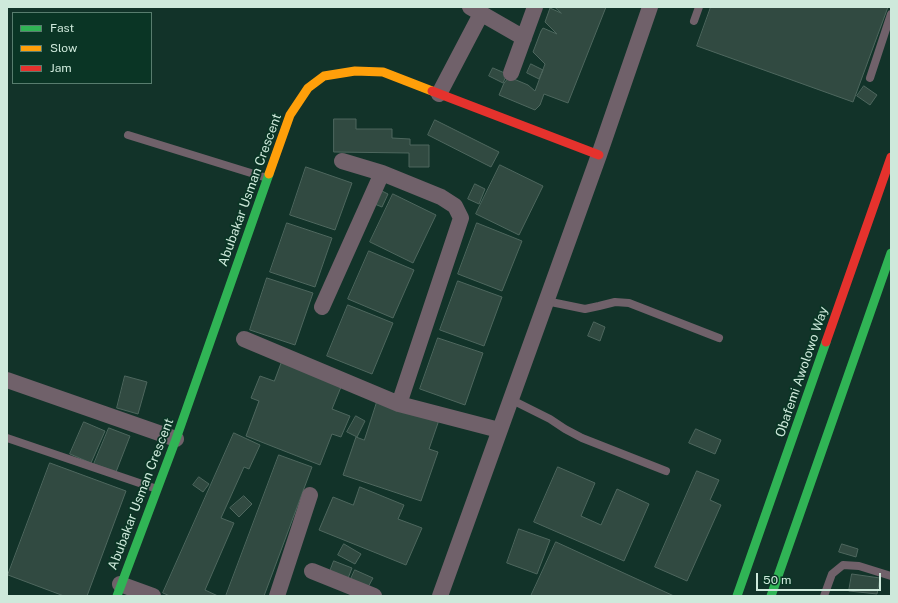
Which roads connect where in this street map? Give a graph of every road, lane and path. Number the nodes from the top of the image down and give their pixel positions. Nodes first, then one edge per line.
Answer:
1 (535, 7) edge
2 (650, 7) edge
3 (699, 7) edge
4 (476, 10) edge
5 (891, 14) edge
6 (694, 21) dead end
7 (524, 38) junction
8 (511, 73) dead end
9 (870, 78) dead end
10 (439, 94) junction
11 (128, 135) dead end
12 (599, 155) junction
13 (891, 158) edge
14 (342, 161) dead end
15 (382, 173) junction
16 (268, 178) junction
17 (891, 253) edge
18 (546, 301) junction
19 (322, 307) dead end
20 (719, 338) dead end
21 (244, 339) dead end
22 (7, 380) edge
23 (510, 399) junction
24 (399, 404) junction
25 (499, 430) junction
26 (7, 438) edge
27 (176, 439) junction
28 (666, 471) dead end
29 (157, 489) junction
30 (310, 494) dead end
31 (312, 571) dead end
32 (891, 576) edge
33 (118, 590) edge
34 (153, 596) edge
35 (277, 596) edge
36 (374, 596) edge
37 (442, 596) edge
38 (737, 596) edge
39 (771, 596) edge
40 (824, 596) edge

1 - 7 street
2 - 12 street
3 - 6 lane
4 - 7 street
4 - 10 street
5 - 9 lane
7 - 8 street
10 - 12 street, Abubakar Usman Crescent
10 - 16 street, Abubakar Usman Crescent
11 - 16 lane
12 - 18 street
13 - 38 street, Obafemi Awolowo Way
14 - 15 street
15 - 19 street
15 - 24 street
16 - 27 street, Abubakar Usman Crescent
17 - 39 street
18 - 20 lane
18 - 23 street
21 - 24 street
22 - 27 street
23 - 25 street
23 - 28 lane
24 - 25 street
25 - 37 street
26 - 29 lane
27 - 29 street, Abubakar Usman Crescent
29 - 33 street, Abubakar Usman Crescent
30 - 35 street
31 - 36 street
32 - 40 lane
33 - 34 street

